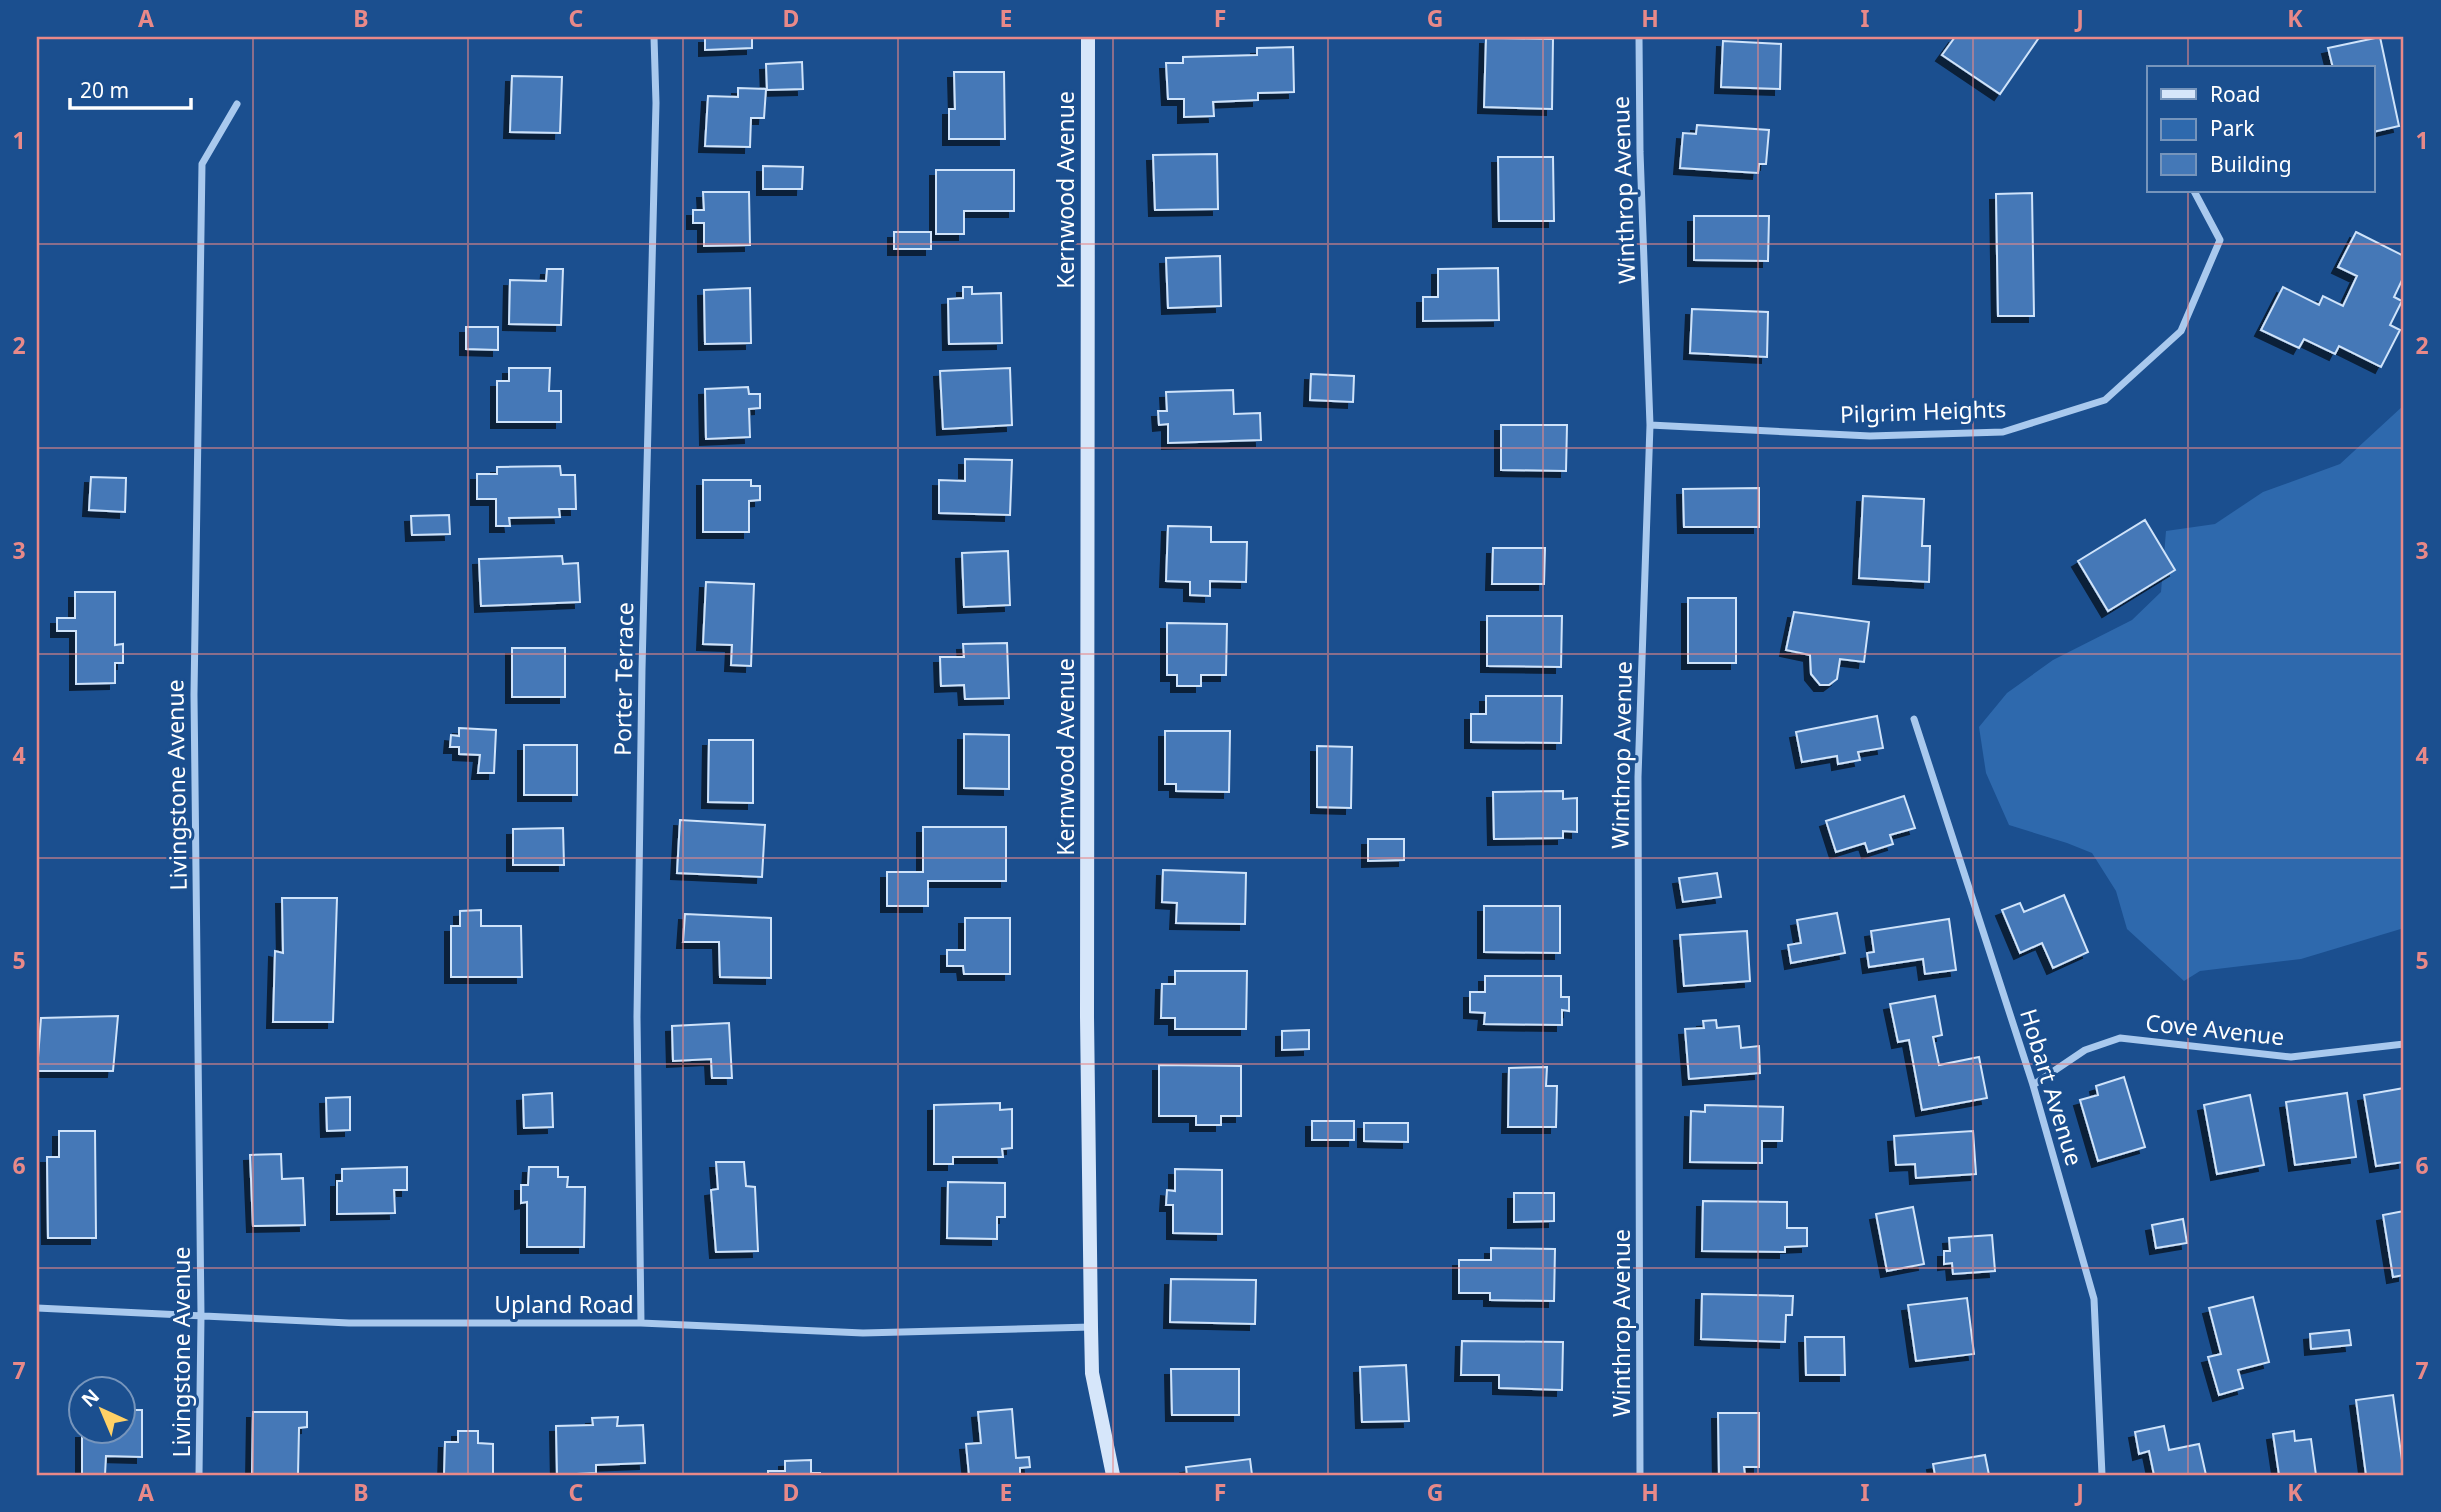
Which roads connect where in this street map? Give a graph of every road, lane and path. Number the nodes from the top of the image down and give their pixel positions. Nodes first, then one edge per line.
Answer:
1 (654, 37) edge
2 (1088, 37) edge
3 (1639, 37) edge
4 (237, 104) dead end
5 (2195, 192) edge
6 (1650, 425) junction
7 (1914, 719) dead end
8 (2404, 1044) edge
9 (2033, 1085) junction
10 (37, 1308) edge
11 (201, 1316) junction
12 (642, 1323) junction
13 (1091, 1327) junction
14 (199, 1475) edge
15 (1113, 1475) edge
16 (1640, 1475) edge
17 (2102, 1475) edge

1 - 12 street, Porter Terrace
2 - 13 main road, Kernwood Avenue
3 - 6 street, Winthrop Avenue
4 - 11 street, Livingstone Avenue
5 - 6 street, Pilgrim Heights
6 - 16 street, Winthrop Avenue
7 - 9 street, Hobart Avenue
8 - 9 street, Cove Avenue
9 - 17 street, Hobart Avenue
10 - 11 street, Upland Road
11 - 12 street, Upland Road
11 - 14 street, Livingstone Avenue
12 - 13 street, Upland Road
13 - 15 main road, Kernwood Avenue

